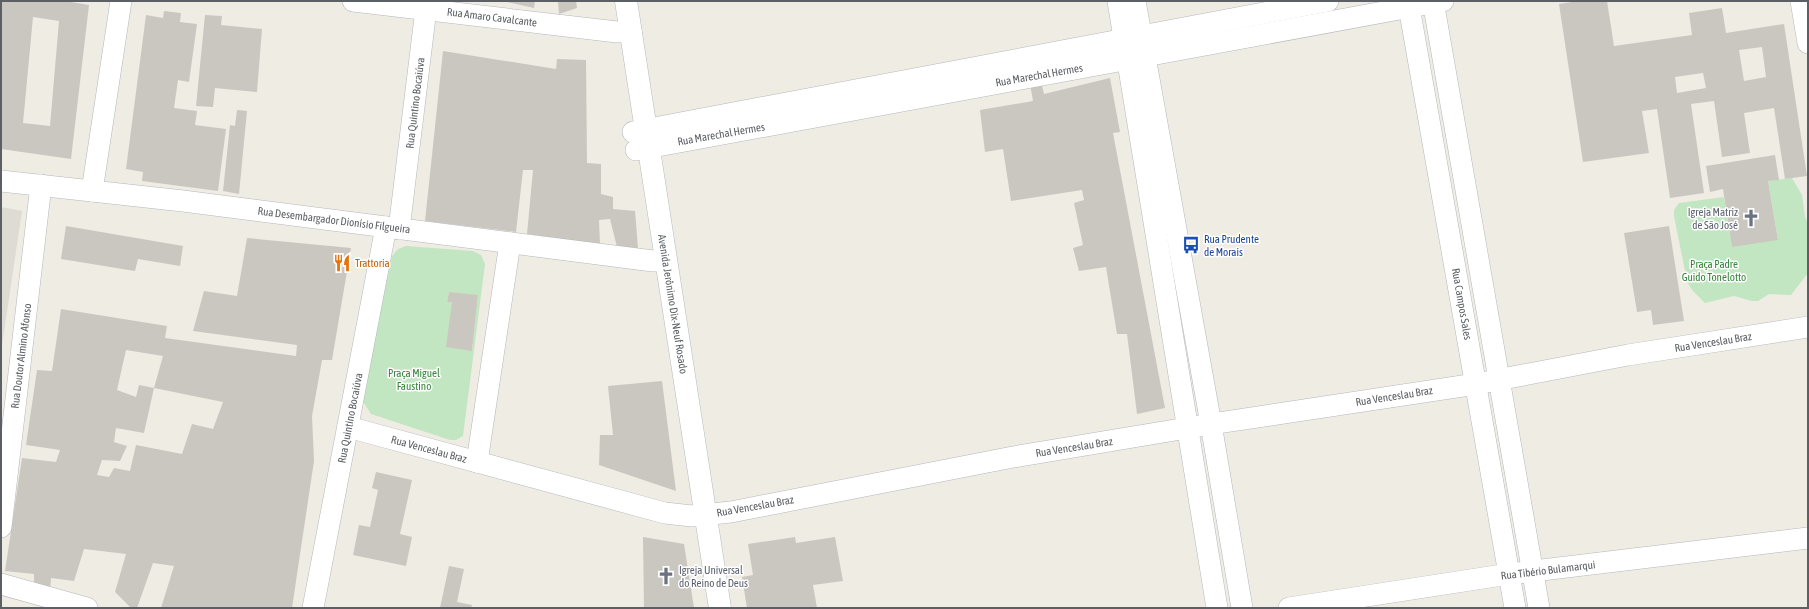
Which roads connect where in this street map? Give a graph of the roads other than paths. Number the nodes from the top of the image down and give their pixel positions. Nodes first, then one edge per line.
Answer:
1 (122, 1) edge
2 (353, 1) edge
3 (613, 1) edge
4 (626, 1) edge
5 (1118, 1) edge
6 (1135, 1) edge
7 (1328, 1) edge
8 (1801, 1) edge
9 (1436, 2) edge
10 (1409, 4) edge
11 (426, 5) edge
12 (624, 32) junction
13 (1133, 37) junction
14 (1808, 43) edge
15 (1137, 58) junction
16 (641, 140) junction
17 (1, 181) edge
18 (41, 185) junction
19 (92, 191) junction
20 (392, 228) junction
21 (510, 243) junction
22 (660, 261) junction
23 (1808, 327) edge
24 (1500, 379) junction
25 (1476, 384) junction
26 (1211, 424) junction
27 (348, 427) junction
28 (1188, 428) junction
29 (477, 462) junction
30 (699, 515) junction
31 (1, 527) edge
32 (1808, 538) edge
33 (1532, 571) junction
34 (1509, 574) junction
35 (1, 584) edge
36 (87, 608) edge
37 (313, 608) edge
38 (706, 608) edge
39 (720, 608) edge
40 (1217, 608) edge
41 (1242, 608) edge
42 (1289, 608) edge
43 (1515, 608) edge
44 (1539, 608) edge

1 - 19 street
2 - 11 street, Rua Amaro Cavalcante
3 - 12 main road, Avenida Jerônimo Dix-Neuf Rosado
4 - 12 main road, Avenida Jerônimo Dix-Neuf Rosado
5 - 13 street
6 - 13 street
7 - 13 street, Rua Marechal Hermes
8 - 14 street
9 - 10 street, Rua Marechal Hermes
9 - 24 street
10 - 15 street, Rua Marechal Hermes
10 - 25 street, Rua Campos Sales
11 - 12 street, Rua Amaro Cavalcante
11 - 20 street, Rua Quintino Bocaiúva
12 - 16 main road, Avenida Jerônimo Dix-Neuf Rosado
13 - 15 street
13 - 16 street, Rua Marechal Hermes
15 - 16 street, Rua Marechal Hermes
15 - 26 street
15 - 28 street
16 - 22 main road, Avenida Jerônimo Dix-Neuf Rosado
17 - 18 street, Rua Desembargador Dionísio Filgueira
18 - 19 street, Rua Desembargador Dionísio Filgueira
18 - 31 street, Rua Doutor Almino Afonso
19 - 20 street, Rua Desembargador Dionísio Filgueira
20 - 21 street, Rua Desembargador Dionísio Filgueira
20 - 27 street, Rua Quintino Bocaiúva
21 - 22 street, Rua Desembargador Dionísio Filgueira
21 - 29 street
22 - 30 main road, Avenida Jerônimo Dix-Neuf Rosado
23 - 24 street, Rua Venceslau Braz
24 - 25 street, Rua Venceslau Braz
24 - 33 street
25 - 26 street, Rua Venceslau Braz
25 - 34 street, Rua Campos Sales
26 - 28 street, Rua Venceslau Braz
26 - 41 street
27 - 29 street, Rua Venceslau Braz
27 - 37 street, Rua Quintino Bocaiúva
28 - 30 street, Rua Venceslau Braz
28 - 40 street
29 - 30 street, Rua Venceslau Braz
30 - 38 main road, Avenida Jerônimo Dix-Neuf Rosado
30 - 39 main road, Avenida Jerônimo Dix-Neuf Rosado
32 - 33 street, Rua Tibério Bulamarqui
33 - 34 street, Rua Tibério Bulamarqui
33 - 44 street
34 - 42 street, Rua Tibério Bulamarqui
34 - 43 street, Rua Campos Sales
35 - 36 street

